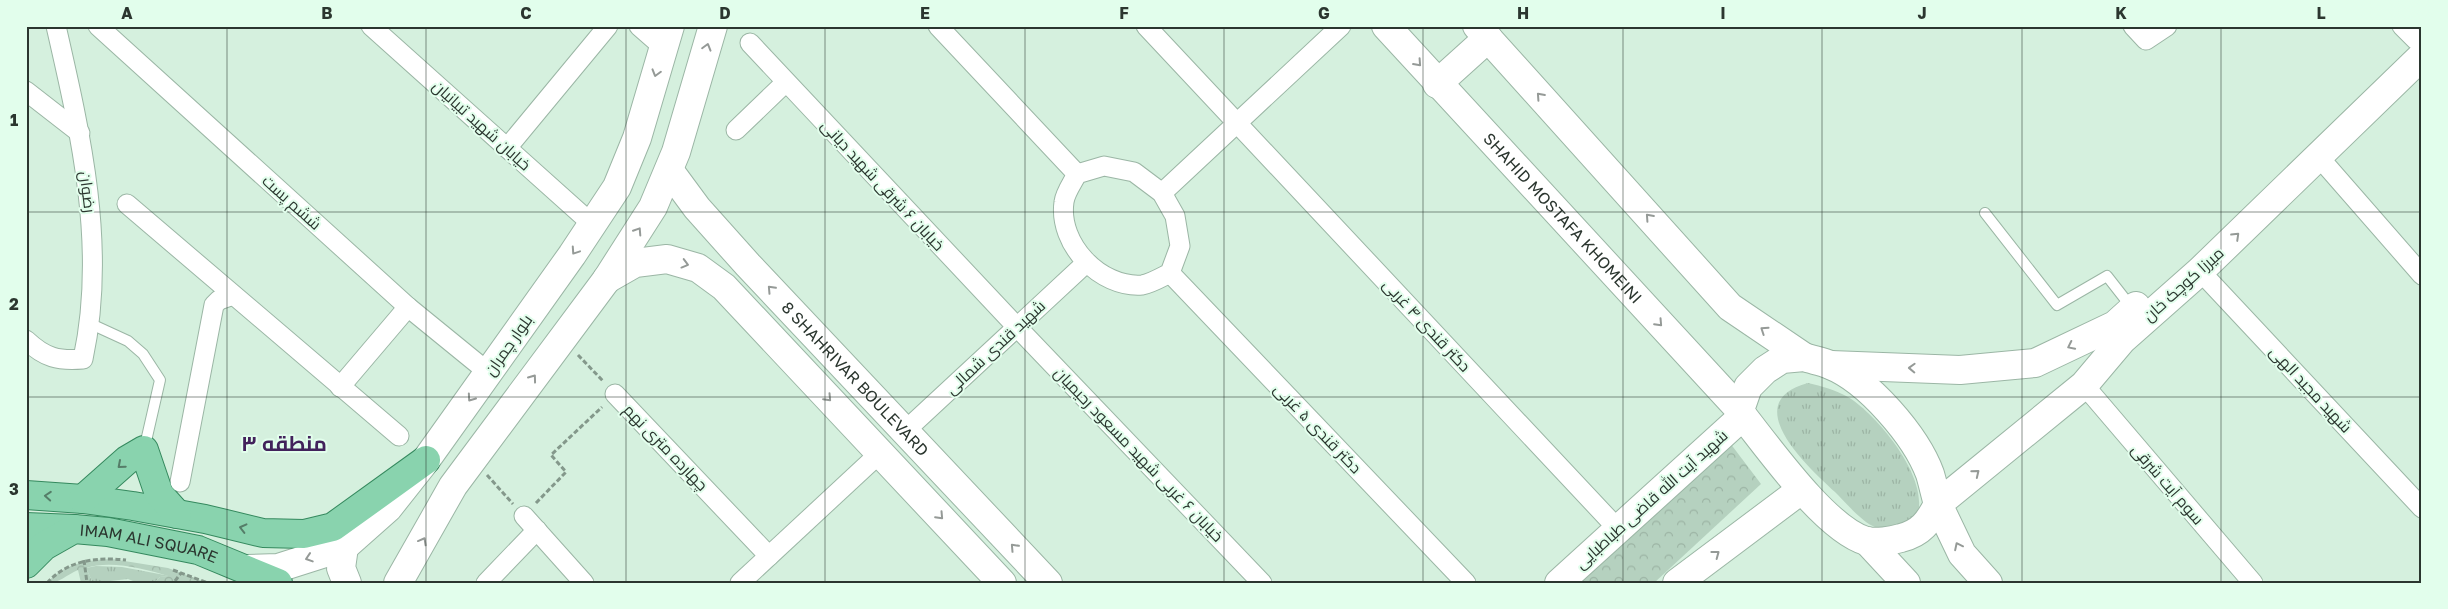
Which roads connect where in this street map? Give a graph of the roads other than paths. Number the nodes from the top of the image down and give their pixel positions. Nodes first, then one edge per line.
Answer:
1 (56, 26) edge
2 (98, 26) edge
3 (371, 26) edge
4 (608, 26) edge
5 (639, 26) edge
6 (713, 26) edge
7 (938, 26) edge
8 (1146, 26) edge
9 (1342, 26) edge
10 (1386, 26) edge
11 (2133, 26) edge
12 (2167, 26) edge
13 (1483, 32) edge
14 (667, 37) edge
15 (2415, 39) edge
16 (750, 44) dead end
17 (786, 82) junction
18 (1437, 84) junction
19 (26, 91) edge
20 (1237, 123) junction
21 (736, 130) dead end
22 (80, 133) junction
23 (507, 148) junction
24 (2318, 156) junction
25 (669, 170) junction
26 (1077, 174) junction
27 (1162, 193) junction
28 (126, 204) dead end
29 (1985, 214) dead end
30 (592, 224) junction
31 (1086, 263) junction
32 (2200, 271) junction
33 (1170, 273) junction
34 (2422, 274) edge
35 (607, 279) junction
36 (233, 295) junction
37 (408, 307) junction
38 (2124, 317) junction
39 (91, 324) junction
40 (1016, 326) junction
41 (26, 340) edge
42 (830, 351) junction
43 (1804, 358) junction
44 (1831, 365) junction
45 (489, 373) junction
46 (805, 374) junction
47 (2084, 385) junction
48 (340, 387) junction
49 (615, 394) road end
50 (1742, 413) junction
51 (905, 431) junction
52 (399, 436) dead end
53 (144, 450) junction
54 (880, 453) junction
55 (426, 460) junction
56 (180, 482) dead end
57 (1802, 490) junction
58 (26, 495) edge
59 (83, 499) junction
60 (1938, 504) junction
61 (2422, 508) edge
62 (177, 514) junction
63 (524, 516) road end
64 (26, 526) edge
65 (1618, 528) junction
66 (74, 529) junction
67 (536, 530) junction
68 (1868, 541) junction
69 (344, 547) junction
70 (769, 556) junction
71 (26, 564) edge
72 (247, 569) junction
73 (278, 583) edge
74 (347, 583) edge
75 (398, 583) edge
76 (486, 583) edge
77 (584, 583) edge
78 (740, 583) edge
79 (1002, 583) edge
80 (1048, 583) edge
81 (1262, 583) edge
82 (1466, 583) edge
83 (1559, 583) edge
84 (1676, 583) edge
85 (1906, 583) edge
86 (1988, 583) edge
87 (2253, 583) edge

1 - 22 street, رضوان
2 - 37 street, ششم پست
3 - 23 street, خیابان شهید تبیانیان
4 - 23 street
5 - 14 street
25 -> 6 main road
7 - 26 street
8 - 20 street, دکتر قندی ۴ غربی
9 - 20 street
10 -> 18 main road, SHAHID MOSTAFA KHOMEINI
11 - 12 street
13 - 18 main road
43 -> 13 main road
14 -> 30 main road, بلوار چمران
15 - 24 main road, میرزا کوچک خان
15 - 38 main road
16 - 17 street, خیابان ۶ شرقی شهید دیانی
17 - 21 street
17 - 40 street, خیابان ۶ شرقی شهید دیانی
18 -> 50 main road, SHAHID MOSTAFA KHOMEINI
19 - 22 street
20 - 27 street
20 - 65 street, دکتر قندی ۴ غربی
22 - 39 street, رضوان
23 - 30 street, خیابان شهید تبیانیان
32 -> 24 main road, میرزا کوچک خان
24 - 34 street
35 -> 25 main road
42 -> 25 main road, 8 SHAHRIVAR BOULEVARD
26 - 27 street
26 - 31 street
27 - 33 street
28 - 36 street
29 - 38 lane
30 -> 45 main road, بلوار چمران
31 - 33 street
31 - 40 street, شهید قندی شمالی
32 - 47 main road, میرزا کوچک خان
32 - 61 street, شهید مجید الهی
33 - 82 street, دکتر قندی ۵ غربی
35 -> 46 main road, 8 SHAHRIVAR BOULEVARD
75 -> 35 main road
36 - 48 street
36 - 56 street
37 - 45 street, ششم پست
37 - 48 street
38 -> 44 main road
39 - 41 street, رضوان
39 - 53 lane
40 - 51 street, شهید قندی شمالی
40 - 81 street, خیابان ۶ غربی شهید مسعود رحیمیان
42 - 46 main road
42 - 51 main road, 8 SHAHRIVAR BOULEVARD
43 - 44 main road
43 - 50 main road
44 - 60 main road
45 -> 55 main road, بلوار چمران
46 -> 54 main road, 8 SHAHRIVAR BOULEVARD
60 -> 47 main road, میرزا کوچک خان
47 - 87 street, سوم آیت شرقی
48 - 52 street
49 - 70 street, چهارده متری نهم
50 - 57 main road, SHAHID MOSTAFA KHOMEINI
50 - 65 main road, شهید آیت الله قاضی طباطبایی
80 -> 51 main road, 8 SHAHRIVAR BOULEVARD
53 -> 59 main road
53 - 62 main road
54 - 70 street
54 -> 79 main road, 8 SHAHRIVAR BOULEVARD
55 -> 62 main road
55 - 69 main road, بلوار چمران
57 - 68 main road, SHAHID MOSTAFA KHOMEINI
84 -> 57 main road
59 -> 58 main road
59 - 62 main road
60 - 68 main road, میرزا کوچک خان
86 -> 60 main road
63 - 67 street
64 - 66 main road
65 - 83 main road, شهید آیت الله قاضی طباطبایی
66 - 71 main road, IMAM ALI SQUARE
66 - 72 main road, IMAM ALI SQUARE
67 - 76 street
67 - 77 street
68 - 85 main road
69 -> 72 main road, بلوار چمران
69 - 74 main road
70 - 78 street
72 - 73 main road, IMAM ALI SQUARE

